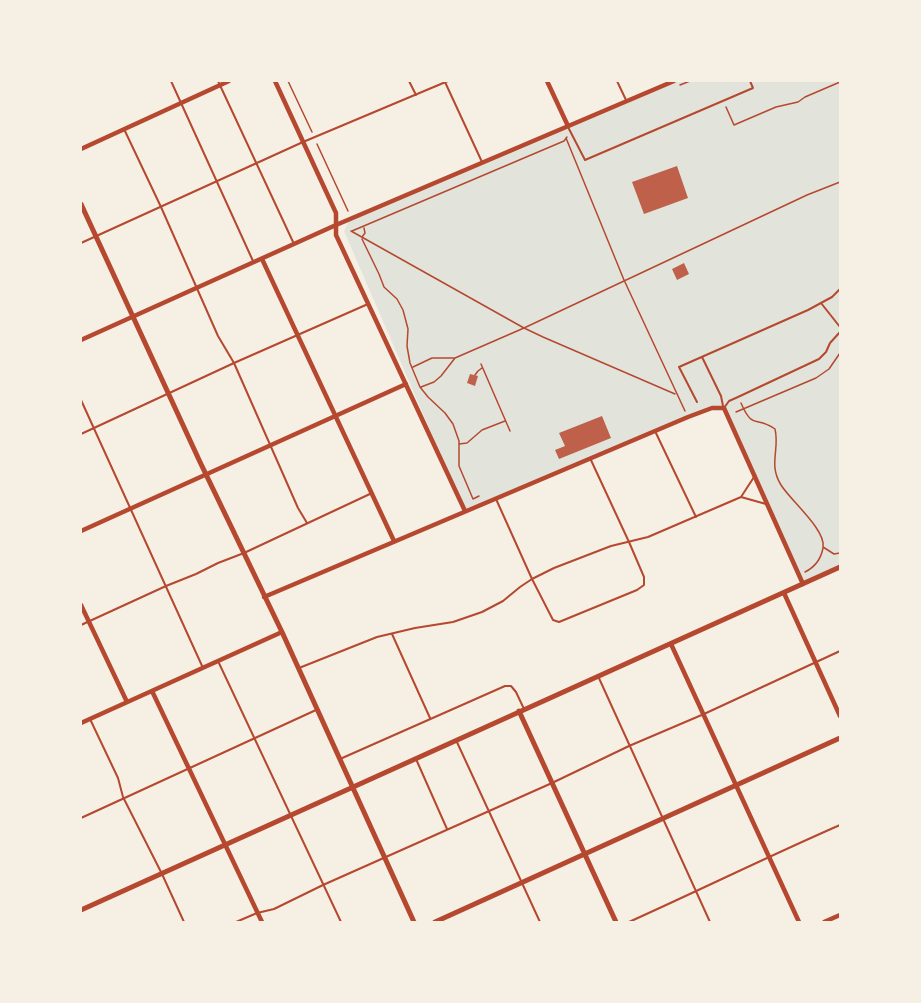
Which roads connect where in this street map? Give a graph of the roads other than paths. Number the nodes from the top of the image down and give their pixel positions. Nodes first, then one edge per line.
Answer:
1 (171, 81) edge
2 (229, 81) edge
3 (275, 81) edge
4 (409, 81) edge
5 (547, 81) edge
6 (617, 81) edge
7 (674, 81) edge
8 (750, 81) edge
9 (447, 82) edge
10 (219, 83) edge
11 (416, 95) junction
12 (626, 101) junction
13 (181, 103) junction
14 (568, 126) junction
15 (124, 129) junction
16 (303, 142) junction
17 (81, 149) edge
18 (482, 163) junction
19 (256, 164) junction
20 (216, 182) junction
21 (81, 204) edge
22 (161, 207) junction
23 (336, 225) junction
24 (96, 236) junction
25 (81, 243) edge
26 (294, 244) junction
27 (262, 259) junction
28 (254, 263) junction
29 (197, 288) junction
30 (840, 289) edge
31 (821, 303) junction
32 (369, 304) junction
33 (133, 317) junction
34 (840, 327) edge
35 (840, 332) edge
36 (297, 335) junction
37 (81, 340) edge
38 (702, 357) junction
39 (234, 363) junction
40 (406, 384) junction
41 (169, 394) junction
42 (81, 400) edge
43 (697, 402) dead end
44 (724, 408) junction
45 (336, 416) junction
46 (93, 428) junction
47 (655, 431) junction
48 (81, 434) edge
49 (270, 446) junction
50 (590, 458) junction
51 (206, 475) junction
52 (754, 477) junction
53 (372, 493) junction
54 (741, 497) junction
55 (496, 498) junction
56 (766, 504) junction
57 (131, 509) junction
58 (465, 511) junction
59 (696, 517) junction
60 (308, 523) junction
61 (81, 531) edge
62 (394, 541) junction
63 (629, 542) junction
64 (244, 553) junction
65 (840, 567) edge
66 (532, 579) junction
67 (803, 584) junction
68 (166, 586) junction
69 (784, 592) junction
70 (264, 597) junction
71 (81, 605) edge
72 (89, 622) junction
73 (81, 625) edge
74 (282, 632) junction
75 (392, 634) junction
76 (671, 644) junction
77 (840, 651) edge
78 (218, 661) junction
79 (816, 662) junction
80 (203, 668) junction
81 (299, 668) junction
82 (598, 676) junction
83 (152, 691) junction
84 (127, 702) junction
85 (318, 710) junction
86 (521, 710) junction
87 (704, 714) junction
88 (840, 716) edge
89 (430, 718) junction
90 (90, 719) junction
91 (81, 723) edge
92 (255, 738) junction
93 (840, 738) edge
94 (456, 740) junction
95 (629, 746) junction
96 (340, 759) junction
97 (416, 759) junction
98 (188, 769) junction
99 (552, 783) junction
100 (736, 785) junction
101 (353, 788) junction
102 (123, 797) junction
103 (490, 810) junction
104 (291, 816) junction
105 (81, 818) edge
106 (662, 819) junction
107 (840, 825) edge
108 (447, 829) junction
109 (225, 845) junction
110 (585, 854) junction
111 (769, 856) junction
112 (385, 857) junction
113 (162, 874) junction
114 (522, 882) junction
115 (323, 885) junction
116 (696, 892) junction
117 (81, 910) edge
118 (257, 912) junction
119 (840, 915) edge
120 (184, 922) edge
121 (236, 922) edge
122 (262, 922) edge
123 (341, 922) edge
124 (414, 922) edge
125 (435, 922) edge
126 (540, 922) edge
127 (616, 922) edge
128 (629, 922) edge
129 (710, 922) edge
130 (799, 922) edge
131 (824, 922) edge

1 - 13 lane
2 - 10 street
3 - 16 street
4 - 11 lane
5 - 14 street
6 - 12 lane
7 - 12 street
8 - 14 lane
9 - 11 lane
9 - 18 lane
10 - 13 street
10 - 19 lane
11 - 16 lane
12 - 14 street
13 - 15 street
13 - 20 lane
14 - 18 street
15 - 17 street
15 - 22 lane
16 - 19 lane
16 - 23 street
18 - 23 street
19 - 20 lane
19 - 26 lane
20 - 22 lane
20 - 28 lane
21 - 24 street
22 - 24 lane
22 - 29 lane
23 - 26 street
23 - 32 street
24 - 25 lane
24 - 33 street
26 - 27 street
27 - 28 street
27 - 36 street
28 - 29 street
29 - 33 street
29 - 39 lane
30 - 31 lane
31 - 34 lane
31 - 38 lane
32 - 36 lane
32 - 40 street
33 - 37 street
33 - 41 street
35 - 44 lane
36 - 39 lane
36 - 45 street
38 - 43 lane
38 - 44 lane
39 - 41 lane
39 - 49 lane
40 - 45 street
40 - 58 street
41 - 46 lane
41 - 51 street
42 - 46 lane
44 - 47 street
44 - 52 street
45 - 49 street
45 - 53 street
46 - 48 lane
46 - 57 lane
47 - 50 street
47 - 59 lane
49 - 51 street
49 - 60 lane
50 - 55 street
50 - 63 lane
51 - 57 street
51 - 64 street
52 - 54 lane
52 - 56 street
53 - 60 lane
53 - 62 street
54 - 56 lane
54 - 59 lane
55 - 58 street
55 - 66 lane
56 - 67 street
57 - 61 street
57 - 68 lane
58 - 62 street
59 - 63 lane
60 - 64 lane
62 - 70 street
63 - 66 lane
63 - 66 lane
64 - 68 lane
64 - 70 street
65 - 67 street
66 - 75 lane
67 - 69 street
68 - 72 lane
68 - 80 lane
69 - 76 street
69 - 79 street
70 - 74 street
71 - 72 street
72 - 73 lane
72 - 84 street
74 - 78 street
74 - 81 street
75 - 81 lane
75 - 89 lane
76 - 82 street
76 - 87 street
77 - 79 lane
78 - 80 street
78 - 92 lane
79 - 87 lane
79 - 88 street
80 - 83 street
81 - 85 street
82 - 86 street
82 - 95 lane
83 - 84 street
83 - 98 street
84 - 90 street
85 - 92 lane
85 - 96 street
86 - 89 lane
86 - 94 street
86 - 99 street
87 - 95 lane
87 - 100 street
89 - 96 lane
90 - 91 street
90 - 102 lane
92 - 98 lane
92 - 104 lane
93 - 100 street
94 - 97 street
94 - 103 lane
95 - 99 lane
95 - 106 lane
96 - 101 street
97 - 101 street
97 - 108 lane
98 - 102 lane
98 - 109 street
99 - 103 lane
99 - 110 street
100 - 106 street
100 - 111 street
101 - 104 street
101 - 112 street
102 - 105 lane
102 - 113 lane
103 - 108 lane
103 - 114 lane
104 - 109 street
104 - 115 lane
106 - 110 street
106 - 116 lane
107 - 111 lane
108 - 112 lane
109 - 113 street
109 - 118 street
110 - 114 street
110 - 127 street
111 - 116 lane
111 - 130 street
112 - 115 lane
112 - 124 street
113 - 117 street
113 - 120 lane
114 - 125 street
114 - 126 lane
115 - 118 lane
115 - 123 lane
116 - 128 lane
116 - 129 lane
118 - 121 lane
118 - 122 street
119 - 131 street

